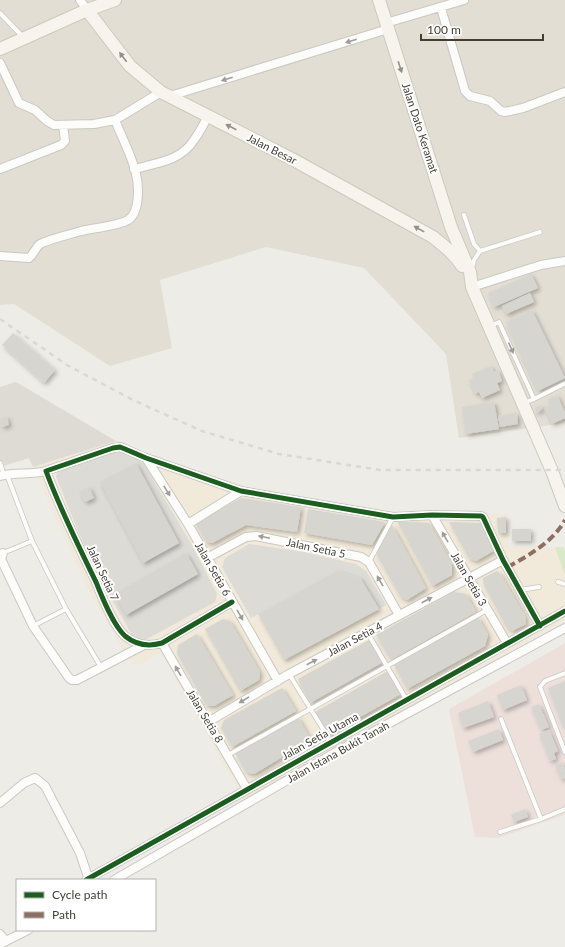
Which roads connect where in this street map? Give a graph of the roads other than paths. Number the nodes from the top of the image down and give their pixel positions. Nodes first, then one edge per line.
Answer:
1 (80, 0) edge
2 (115, 0) edge
3 (379, 0) edge
4 (464, 0) edge
5 (441, 8) junction
6 (87, 10) junction
7 (0, 13) edge
8 (387, 26) junction
9 (24, 38) junction
10 (0, 49) edge
11 (0, 63) edge
12 (565, 92) edge
13 (166, 94) junction
14 (208, 116) junction
15 (115, 120) junction
16 (64, 125) junction
17 (0, 169) edge
18 (134, 169) junction
19 (464, 214) dead end
20 (451, 226) junction
21 (540, 232) dead end
22 (433, 237) junction
23 (480, 252) junction
24 (0, 256) edge
25 (565, 261) edge
26 (470, 272) junction
27 (472, 287) junction
28 (564, 384) edge
29 (529, 401) junction
30 (146, 458) junction
31 (0, 463) edge
32 (46, 471) junction
33 (4, 475) edge
34 (242, 491) junction
35 (565, 506) edge
36 (432, 515) junction
37 (393, 517) junction
38 (188, 524) junction
39 (32, 541) junction
40 (3, 553) joint
41 (207, 558) junction
42 (503, 560) junction
43 (369, 562) junction
44 (468, 578) junction
45 (558, 582) dead end
46 (565, 584) edge
47 (539, 587) dead end
48 (520, 590) junction
49 (232, 602) junction
50 (66, 609) junction
51 (487, 610) junction
52 (565, 611) edge
53 (399, 615) junction
54 (33, 626) junction
55 (540, 626) junction
56 (565, 628) edge
57 (367, 632) junction
58 (162, 643) junction
59 (507, 643) junction
60 (144, 645) junction
61 (387, 666) junction
62 (102, 667) junction
63 (565, 673) edge
64 (289, 674) junction
65 (278, 681) junction
66 (406, 699) junction
67 (311, 708) junction
68 (501, 719) dead end
69 (208, 722) junction
70 (331, 742) junction
71 (565, 752) edge
72 (228, 755) junction
73 (247, 789) junction
74 (0, 803) edge
75 (565, 809) edge
76 (541, 819) junction
77 (500, 832) dead end
78 (88, 879) edge
79 (116, 879) edge
80 (26, 931) edge
81 (0, 934) edge
82 (3, 943) edge

1 - 6 street, Jalan Besar
2 - 6 street
3 - 8 street, Jalan Dato Keramat
4 - 5 street
5 - 8 street
5 - 12 street
6 - 9 street
13 -> 6 street, Jalan Besar
7 - 9 lane
8 -> 13 street
8 -> 20 street, Jalan Dato Keramat
9 - 10 street
11 - 16 street
13 - 14 street, Jalan Besar
13 - 15 street
14 - 18 street
22 -> 14 street, Jalan Besar
15 - 16 street
15 - 18 street
16 - 17 street
18 - 24 street
19 - 23 lane
20 - 22 street
20 - 26 street, Jalan Dato Keramat
21 - 23 lane
22 - 27 street, Jalan Besar
23 - 26 lane
25 - 27 street
26 - 27 street, Jalan Dato Keramat
27 - 29 street
28 - 29 lane
29 - 35 street
30 - 32 street
30 - 34 street
30 -> 38 street, Jalan Setia 6
31 - 33 lane
32 - 33 street
32 - 60 street, Jalan Setia 7
33 - 39 lane
34 - 37 street
34 - 38 street
36 - 37 street
36 - 42 street
44 -> 36 street, Jalan Setia 3
37 - 43 lane
38 - 41 street, Jalan Setia 6
39 - 40 lane
39 - 50 lane
40 - 54 street
43 -> 41 street, Jalan Setia 5
41 - 49 street, Jalan Setia 6
42 - 44 street, Jalan Setia 4
42 - 48 street
53 -> 43 street
44 - 51 street, Jalan Setia 3
53 -> 44 street, Jalan Setia 4
45 - 46 lane
47 - 48 lane
48 - 55 street
49 - 58 street
49 -> 65 street, Jalan Setia 6
50 - 54 lane
50 - 62 lane
51 - 59 street, Jalan Setia 3
51 - 61 lane
52 - 55 street, Jalan Setia Utama
53 - 57 street, Jalan Setia 4
54 - 62 street
55 - 59 street, Jalan Setia Utama
56 - 79 street, Jalan Istana Bukit Tanah
57 - 61 lane
64 -> 57 street, Jalan Setia 4
58 - 60 street
69 -> 58 street, Jalan Setia 8
59 - 66 street, Jalan Setia Utama
60 - 62 street
61 - 66 lane
61 - 67 lane
63 - 71 lane
64 - 65 street, Jalan Setia 4
64 - 67 lane
65 -> 69 street, Jalan Setia 4
66 - 70 street, Jalan Setia Utama
67 - 70 lane
67 - 72 lane
68 - 76 lane
69 - 72 street, Jalan Setia 8
70 - 73 street, Jalan Setia Utama
72 - 73 street, Jalan Setia 8
73 - 78 street, Jalan Setia Utama
74 - 78 street
75 - 76 lane
76 - 77 lane
80 - 82 street
81 - 82 street

